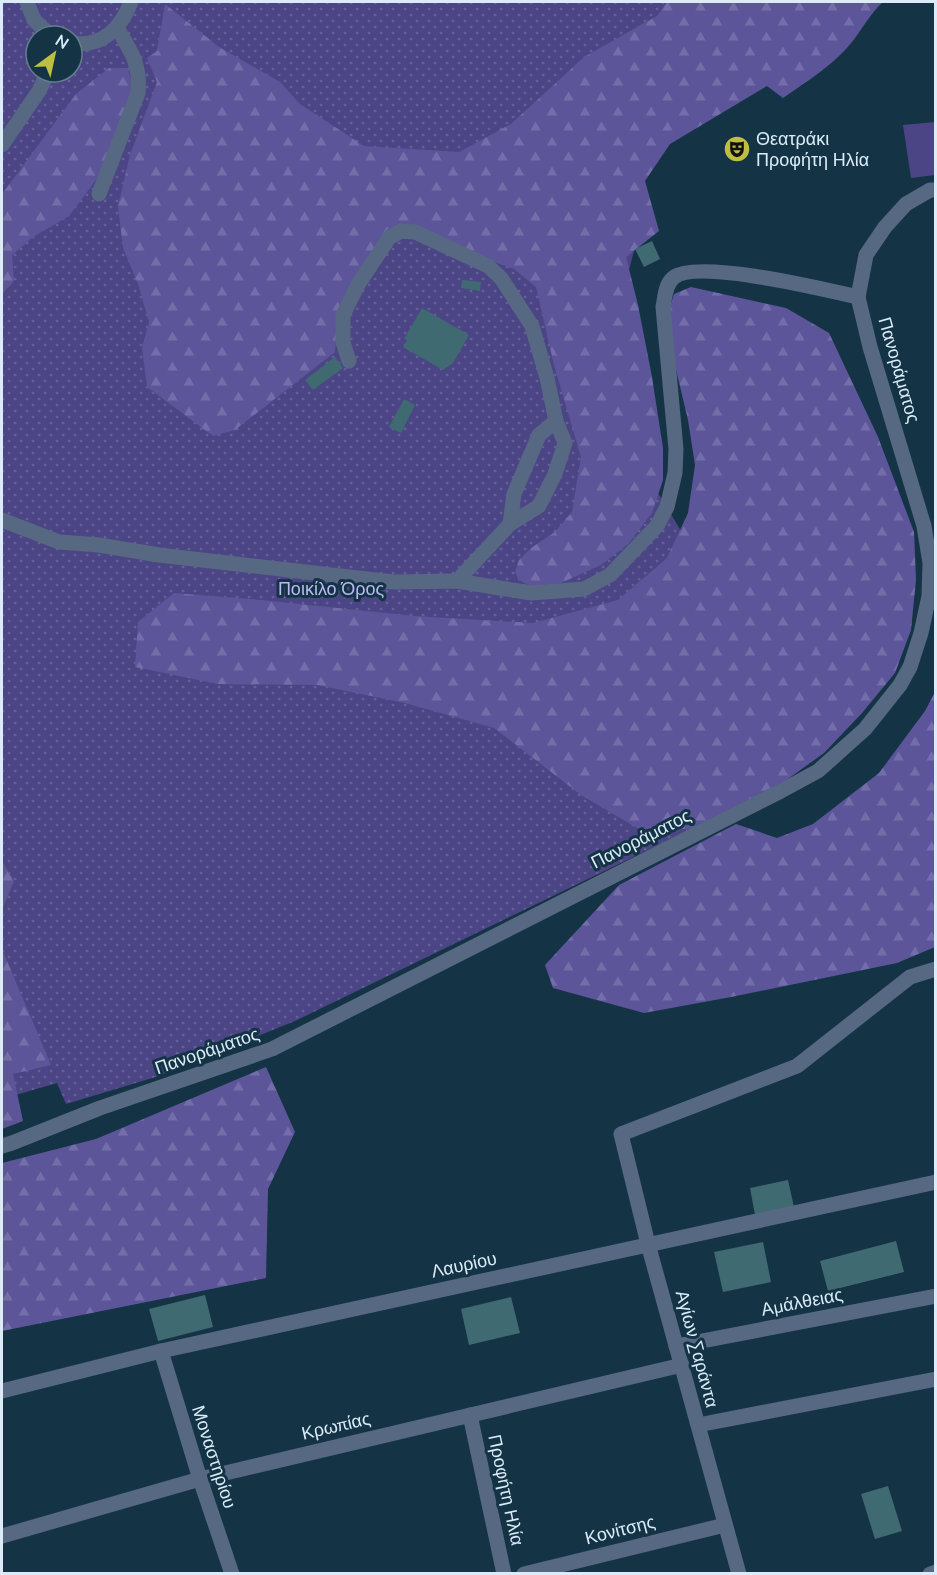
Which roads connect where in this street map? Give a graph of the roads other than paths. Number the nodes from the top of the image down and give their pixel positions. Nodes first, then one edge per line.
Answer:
1 (27, 2) edge
2 (131, 2) edge
3 (38, 24) edge
4 (117, 28) junction
5 (84, 44) edge
6 (42, 84) edge
7 (2, 146) edge
8 (936, 190) edge
9 (99, 194) dead end
10 (858, 297) junction
11 (349, 361) dead end
12 (556, 421) junction
13 (2, 520) edge
14 (510, 524) junction
15 (457, 581) junction
16 (935, 973) edge
17 (2, 1146) edge
18 (936, 1182) edge
19 (648, 1244) junction
20 (936, 1296) edge
21 (676, 1346) junction
22 (161, 1352) junction
23 (682, 1365) junction
24 (936, 1379) edge
25 (2, 1391) edge
26 (470, 1415) junction
27 (698, 1425) junction
28 (200, 1479) junction
29 (725, 1525) junction
30 (2, 1536) edge
31 (936, 1572) edge
32 (232, 1574) edge
33 (504, 1574) edge
34 (524, 1574) edge
35 (739, 1574) edge
36 (930, 1574) edge

1 - 3 street
2 - 4 street
4 - 5 street
4 - 9 street
6 - 7 street
8 - 10 street
10 - 15 street
10 - 17 street, Πανοράματος
11 - 12 street
12 - 14 street
12 - 14 street
13 - 15 street
14 - 15 street
16 - 19 street, Αγίων Σαράντα
18 - 19 street, Λαυρίου
19 - 21 street, Αγίων Σαράντα
19 - 22 street, Λαυρίου
20 - 21 street, Αμάλθειας
21 - 23 street, Αγίων Σαράντα
22 - 25 street, Λαυρίου
22 - 28 street, Μοναστηρίου
23 - 26 street, Κρωπίας
23 - 27 street, Αγίων Σαράντα
24 - 27 street
26 - 28 street, Κρωπίας
26 - 33 street, Προφήτη Ηλία
27 - 29 street, Αγίων Σαράντα
28 - 30 street, Κρωπίας
28 - 32 street, Μοναστηρίου
29 - 34 street, Κονίτσης
29 - 35 street, Αγίων Σαράντα
31 - 36 street

